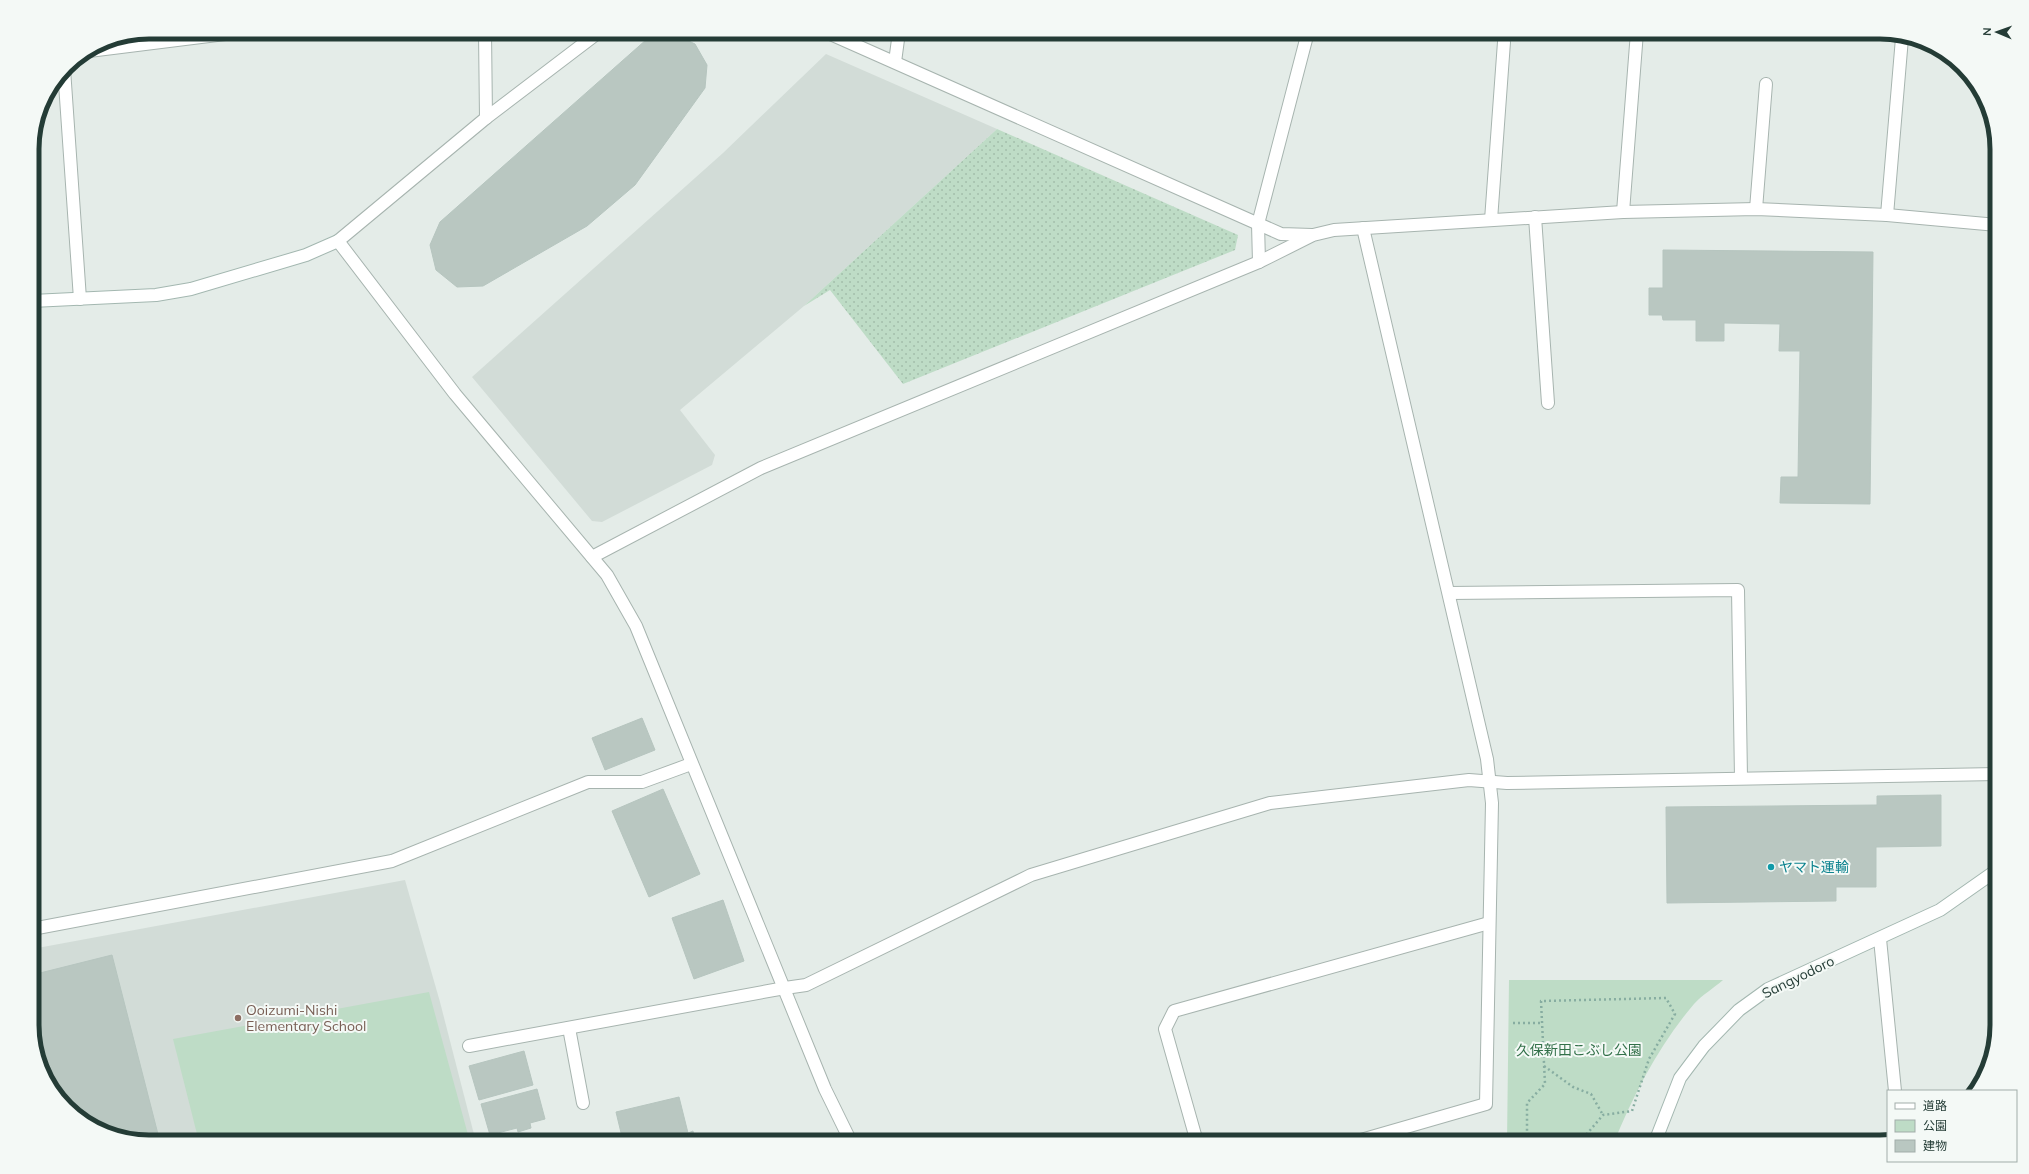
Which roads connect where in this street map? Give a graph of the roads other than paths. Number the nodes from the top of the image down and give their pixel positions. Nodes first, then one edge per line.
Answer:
1 (185, 39) edge
2 (485, 39) edge
3 (590, 39) edge
4 (842, 39) edge
5 (898, 39) edge
6 (1306, 39) edge
7 (1636, 39) edge
8 (1902, 41) edge
9 (1504, 42) dead end
10 (101, 49) edge
11 (895, 62) junction
12 (65, 78) edge
13 (1766, 84) dead end
14 (486, 118) junction
15 (1756, 209) junction
16 (1623, 212) junction
17 (1887, 215) junction
18 (1535, 217) junction
19 (1491, 220) junction
20 (1258, 224) junction
21 (1990, 224) edge
22 (1363, 228) junction
23 (1313, 235) junction
24 (338, 241) junction
25 (1259, 262) junction
26 (80, 299) junction
27 (39, 301) edge
28 (1548, 403) dead end
29 (592, 557) junction
30 (1448, 593) junction
31 (692, 764) junction
32 (1990, 774) edge
33 (1741, 778) junction
34 (1490, 782) junction
35 (1990, 875) edge
36 (1489, 923) junction
37 (39, 928) edge
38 (1880, 939) junction
39 (785, 988) junction
40 (569, 1028) junction
41 (470, 1046) dead end
42 (1895, 1090) edge
43 (583, 1103) dead end
44 (848, 1135) edge
45 (1195, 1135) edge
46 (1378, 1135) edge
47 (1658, 1135) edge

1 - 10 street
2 - 14 street
3 - 14 street
4 - 11 street
5 - 11 street
6 - 20 street
7 - 16 street
8 - 17 street
9 - 19 street
11 - 20 street
12 - 26 street
13 - 15 street
14 - 24 street
15 - 16 street
15 - 17 street
16 - 18 street
17 - 21 street
18 - 19 street
18 - 28 street
19 - 22 street
20 - 23 street
20 - 25 street
22 - 23 street
22 - 30 street
23 - 25 street
24 - 26 street
24 - 29 street
25 - 29 street
26 - 27 street
29 - 31 street
30 - 33 street
30 - 34 street
31 - 37 street
31 - 39 street
32 - 33 street
33 - 34 street
34 - 36 street
34 - 39 street
35 - 38 street, Sangyodoro
36 - 45 street
36 - 46 street
38 - 42 street
38 - 47 street, Sangyodoro
39 - 40 street
39 - 44 street
40 - 41 street
40 - 43 street

